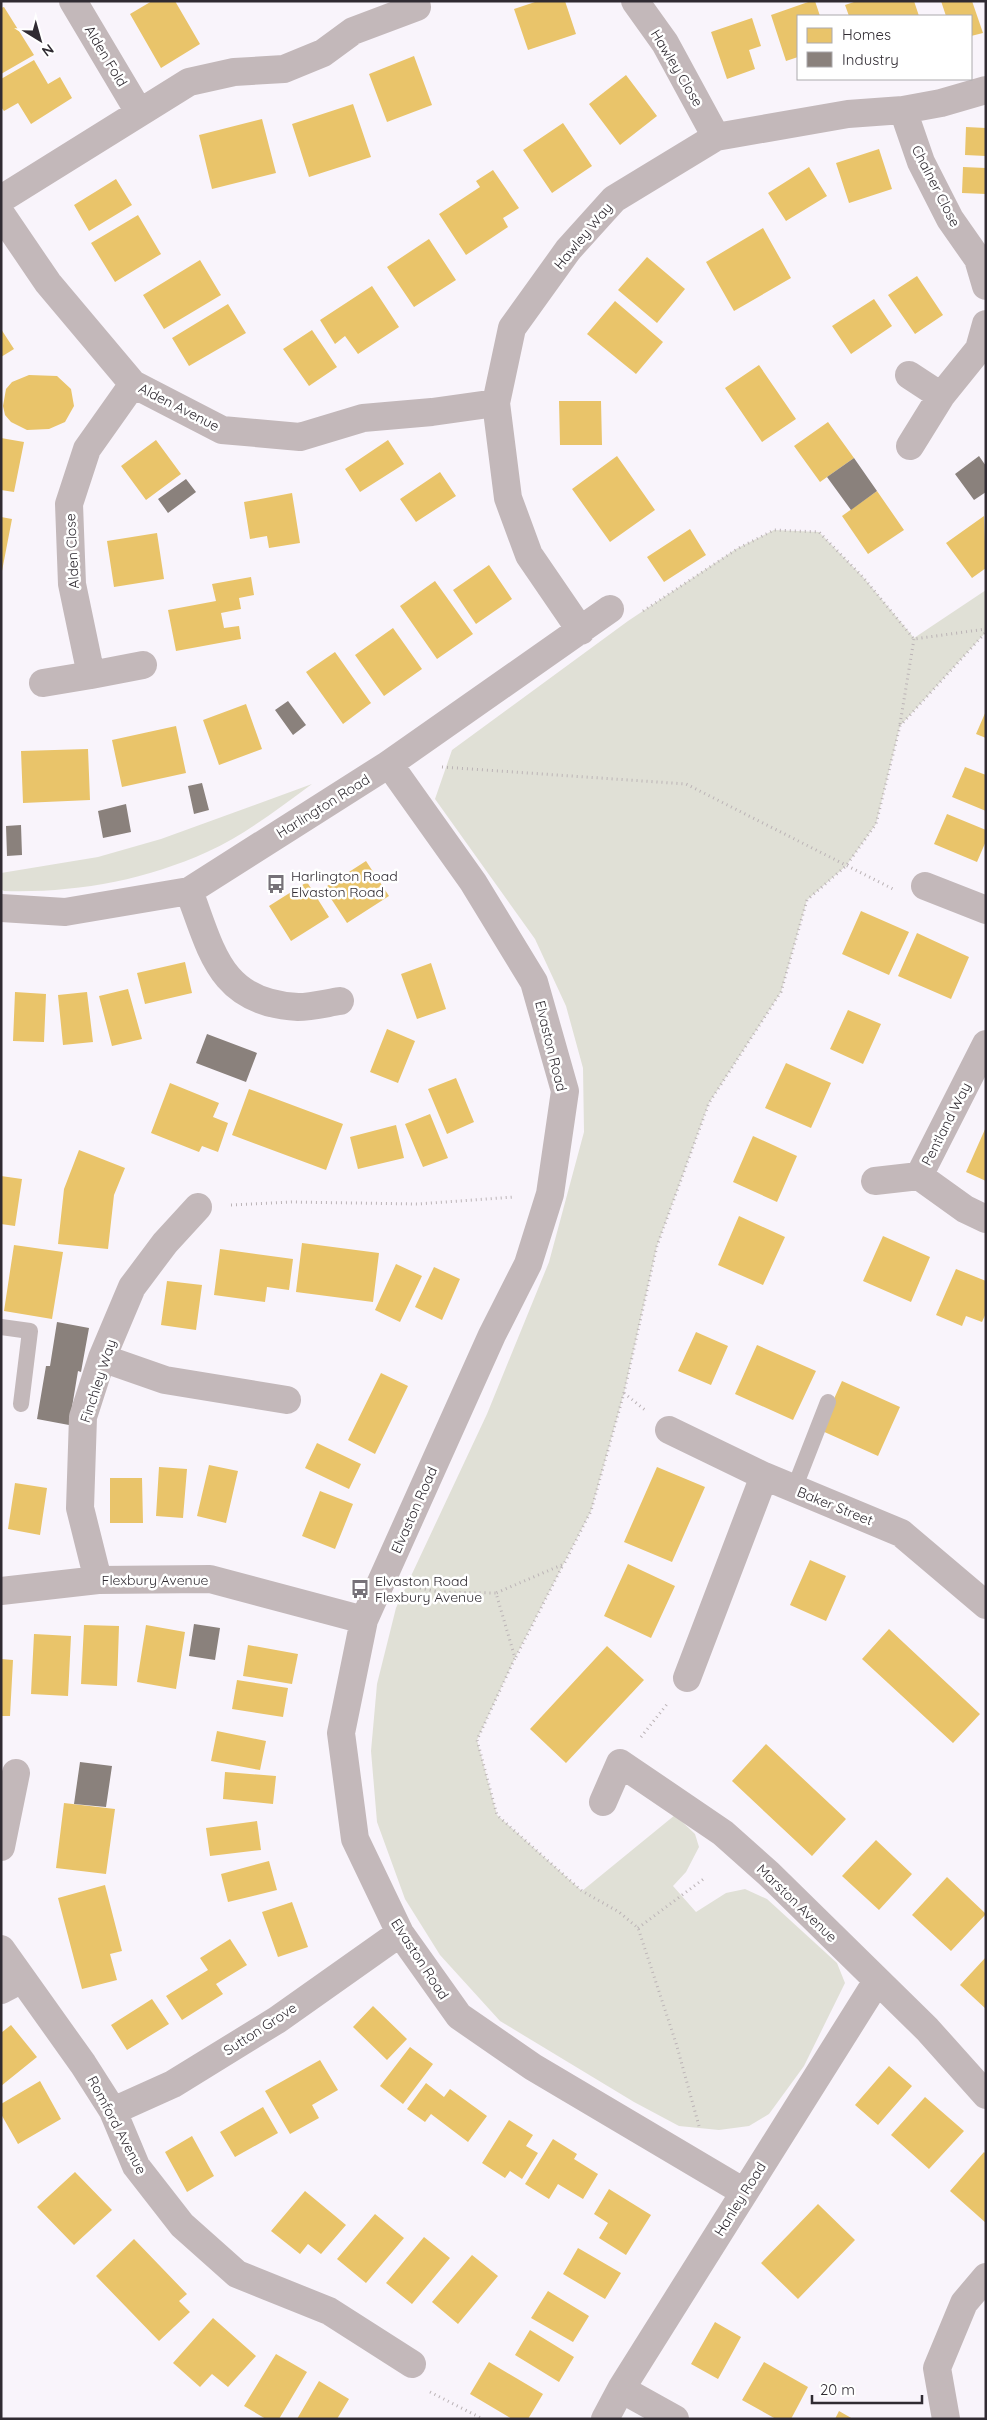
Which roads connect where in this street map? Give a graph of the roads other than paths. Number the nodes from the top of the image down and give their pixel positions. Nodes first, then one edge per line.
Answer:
1 (73, 1) edge
2 (635, 1) edge
3 (417, 7) dead end
4 (986, 90) edge
5 (903, 110) junction
6 (139, 112) junction
7 (716, 137) junction
8 (1, 199) edge
9 (1, 214) edge
10 (986, 286) edge
11 (986, 324) edge
12 (909, 376) dead end
13 (133, 384) junction
14 (941, 396) junction
15 (496, 403) junction
16 (910, 446) dead end
17 (610, 609) road end
18 (580, 631) junction
19 (143, 665) dead end
20 (91, 675) junction
21 (43, 683) dead end
22 (389, 764) junction
23 (925, 886) road end
24 (188, 891) junction
25 (1, 908) edge
26 (986, 910) edge
27 (340, 1001) dead end
28 (986, 1044) edge
29 (919, 1176) junction
30 (875, 1182) dead end
31 (198, 1207) road end
32 (986, 1219) edge
33 (1, 1327) edge
34 (102, 1358) junction
35 (287, 1400) dead end
36 (828, 1402) dead end
37 (21, 1404) dead end
38 (669, 1430) dead end
39 (764, 1476) junction
40 (794, 1489) junction
41 (98, 1580) junction
42 (1, 1591) edge
43 (986, 1605) edge
44 (364, 1620) junction
45 (687, 1678) road end
46 (16, 1773) dead end
47 (603, 1802) dead end
48 (1, 1847) edge
49 (400, 1933) junction
50 (1, 1949) edge
51 (877, 1981) junction
52 (12, 1984) edge
53 (986, 2095) edge
54 (113, 2111) junction
55 (744, 2192) junction
56 (986, 2276) edge
57 (412, 2364) road end
58 (621, 2389) junction
59 (605, 2419) edge
60 (675, 2419) edge
61 (946, 2419) edge

1 - 6 street, Alden Fold
2 - 7 street, Hawley Close
3 - 6 street
4 - 5 street, Hawley Way
5 - 7 street, Hawley Way
5 - 10 street, Chalner Close
6 - 8 street
7 - 15 street, Hawley Way
9 - 13 street, Alden Avenue
11 - 14 street
12 - 14 street
13 - 15 street, Alden Avenue
13 - 20 street, Alden Close
14 - 16 street
15 - 18 street, Hawley Way
17 - 18 street, Harlington Road
18 - 22 street, Harlington Road
19 - 20 street
20 - 21 street
22 - 24 street, Harlington Road
22 - 44 street, Elvaston Road
23 - 26 street
24 - 25 street, Harlington Road
24 - 27 street
28 - 29 street, Pentland Way
29 - 30 street, Pentland Way
29 - 32 street, Pentland Way
31 - 34 street, Finchley Way
33 - 37 lane
34 - 35 street
34 - 41 street, Finchley Way
36 - 40 lane
38 - 39 street, Baker Street
39 - 40 street, Baker Street
39 - 45 street
40 - 43 street, Baker Street
41 - 42 street, Flexbury Avenue
41 - 44 street, Flexbury Avenue
44 - 49 street, Elvaston Road
46 - 48 street
47 - 51 street, Marston Avenue
49 - 54 street, Sutton Grove
49 - 55 street, Elvaston Road
50 - 52 street, Romford Avenue
51 - 53 street, Marston Avenue
51 - 55 street, Hanley Road
52 - 54 street, Romford Avenue
54 - 57 street, Romford Avenue
55 - 58 street, Hanley Road
56 - 61 street
58 - 59 street, Hanley Road
58 - 60 street

